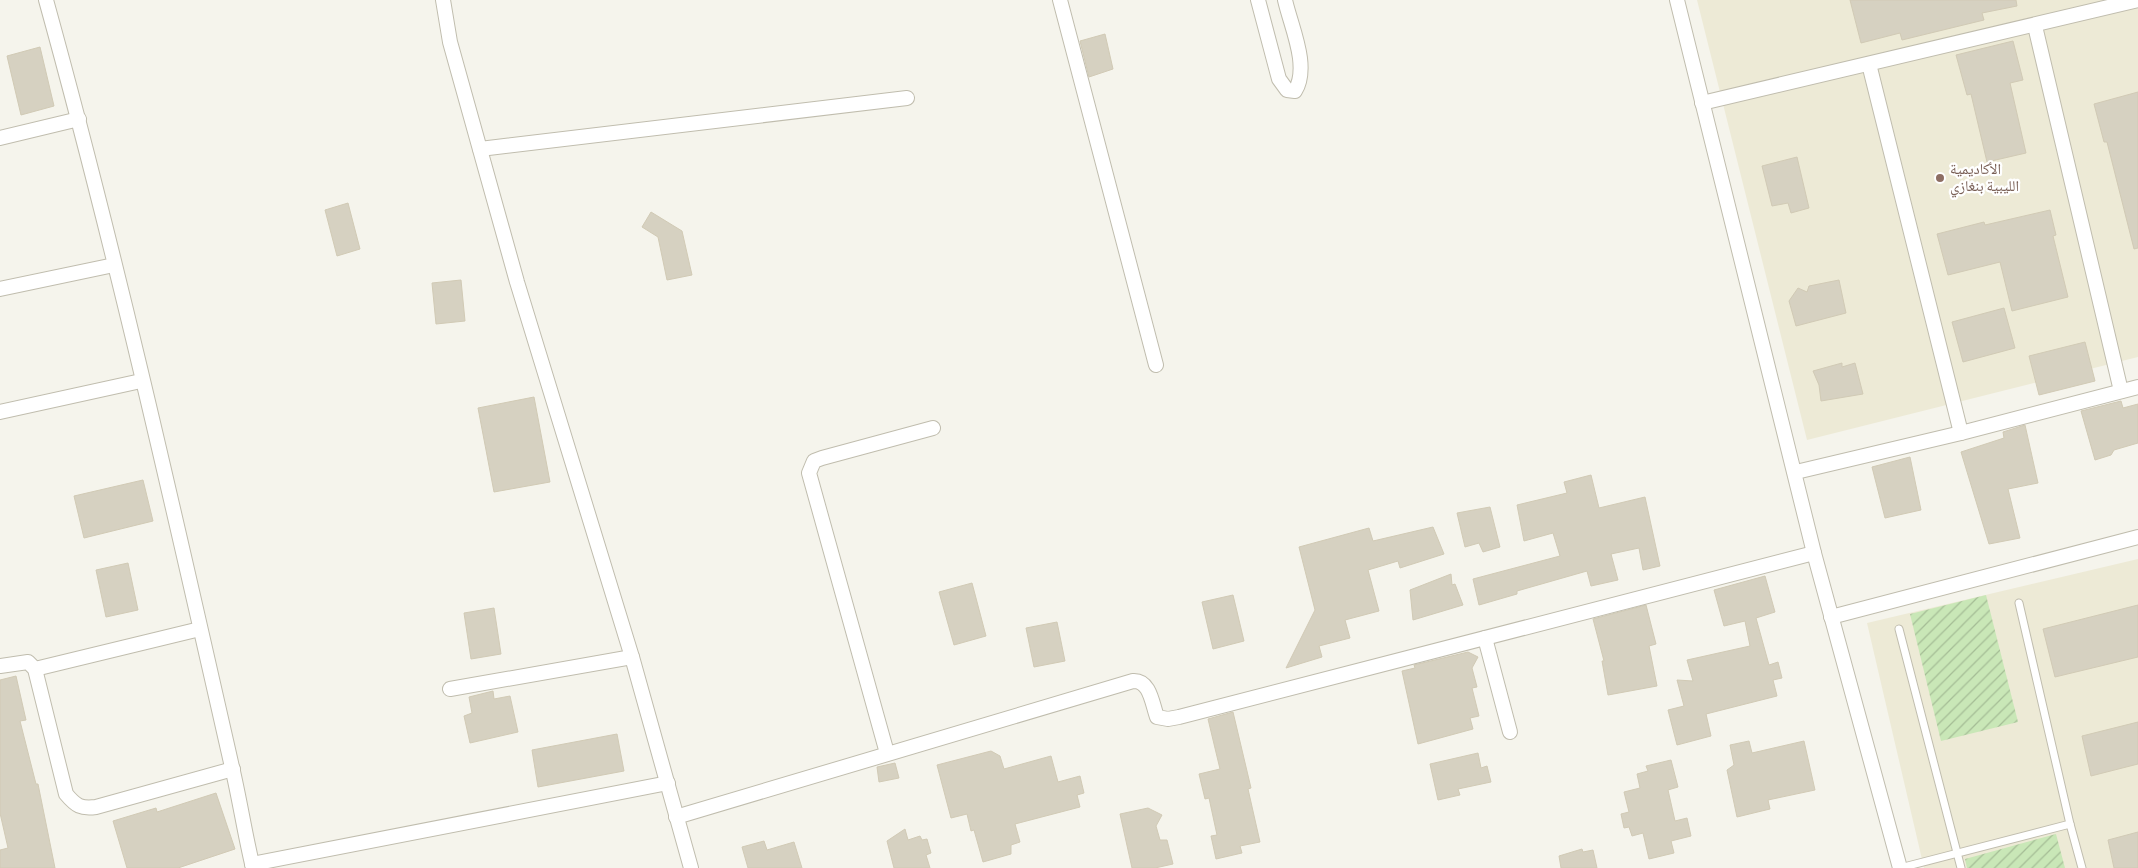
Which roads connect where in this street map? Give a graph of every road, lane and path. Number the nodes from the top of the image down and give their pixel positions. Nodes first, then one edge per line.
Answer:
1 (46, 0) edge
2 (444, 0) edge
3 (1060, 0) edge
4 (1258, 0) edge
5 (1284, 0) edge
6 (1676, 0) edge
7 (2138, 0) edge
8 (2035, 26) junction
9 (1869, 64) junction
10 (906, 98) dead end
11 (1702, 103) junction
12 (79, 119) junction
13 (0, 138) edge
14 (480, 149) junction
15 (114, 265) junction
16 (0, 289) edge
17 (1156, 365) dead end
18 (141, 381) junction
19 (2138, 387) edge
20 (2121, 391) junction
21 (0, 412) edge
22 (933, 428) dead end
23 (1961, 433) junction
24 (1796, 472) junction
25 (2138, 537) edge
26 (1814, 552) junction
27 (2019, 603) dead end
28 (1831, 617) junction
29 (200, 629) junction
30 (1899, 630) dead end
31 (1485, 638) junction
32 (632, 656) junction
33 (0, 666) edge
34 (35, 670) junction
35 (450, 689) dead end
36 (1510, 732) dead end
37 (887, 753) junction
38 (232, 769) junction
39 (668, 783) junction
40 (676, 816) junction
41 (2070, 824) junction
42 (1957, 852) junction
43 (252, 866) edge
44 (691, 868) edge
45 (1899, 868) edge
46 (1961, 868) edge
47 (2082, 868) edge

1 - 12 street
2 - 14 street
3 - 17 street
4 - 5 street
6 - 11 street
7 - 8 street
8 - 9 street
8 - 20 street
9 - 11 street
9 - 23 street
10 - 14 street
11 - 24 street
12 - 13 street
12 - 15 street
14 - 32 street
15 - 16 street
15 - 18 street
18 - 21 street
18 - 29 street
19 - 20 street
20 - 23 street
22 - 37 street
23 - 24 street
24 - 26 street
25 - 28 street
26 - 28 street
26 - 31 street
27 - 41 lane
28 - 45 street
29 - 34 street
29 - 38 street
30 - 42 lane
31 - 36 street
31 - 37 street
32 - 35 street
32 - 39 street
33 - 34 street
34 - 38 street
37 - 40 street
38 - 43 street
39 - 40 street
39 - 43 street
40 - 44 street
41 - 42 lane
41 - 47 lane
42 - 45 lane
42 - 46 lane

